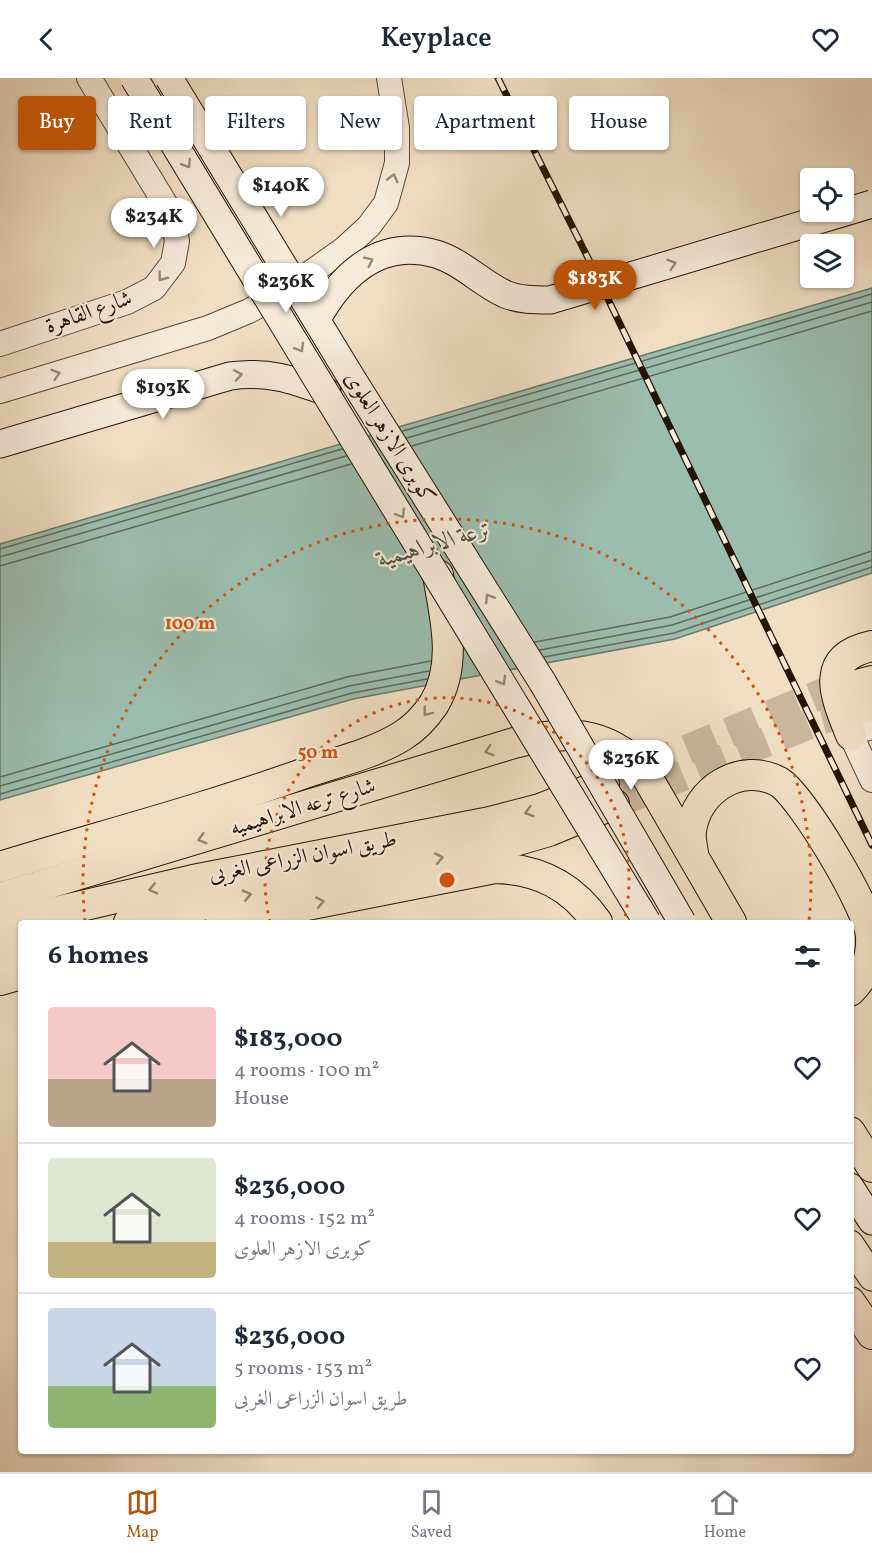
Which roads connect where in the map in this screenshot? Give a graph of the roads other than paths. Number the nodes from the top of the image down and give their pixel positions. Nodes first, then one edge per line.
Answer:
1 (89, 78) edge
2 (134, 78) edge
3 (169, 78) edge
4 (389, 78) edge
5 (872, 204) edge
6 (317, 319) junction
7 (0, 344) edge
8 (0, 391) edge
9 (327, 392) junction
10 (0, 444) edge
11 (438, 575) junction
12 (872, 646) edge
13 (865, 707) edge
14 (872, 780) edge
15 (693, 853) junction
16 (0, 867) edge
17 (714, 892) junction
18 (0, 898) edge
19 (21, 920) edge
20 (138, 920) edge
21 (231, 920) edge
22 (595, 920) edge
23 (646, 920) edge
24 (680, 920) edge
25 (712, 920) edge
26 (730, 920) edge
27 (18, 921) edge
28 (0, 925) edge
29 (18, 950) edge
30 (0, 954) edge
31 (18, 975) edge
32 (0, 980) edge
33 (854, 986) edge
34 (854, 1138) edge
35 (872, 1167) edge
36 (854, 1193) edge
37 (872, 1221) edge
38 (854, 1250) edge
39 (872, 1278) edge
40 (854, 1308) edge
41 (872, 1334) edge

1 -> 7 street, شارع القاهرة
2 -> 9 main road, كوبرى الازهر العلوى, bridge
3 - 6 main road, كوبرى الازهر العلوى, bridge
8 -> 4 street
6 -> 5 main road, bridge
24 -> 6 main road, كوبرى الازهر العلوى, bridge
10 -> 9 main road
9 -> 11 main road, كوبرى الازهر العلوى, bridge
11 -> 16 main road, bridge
11 -> 23 main road, كوبرى الازهر العلوى, bridge
12 - 13 main road
13 - 14 street
15 - 17 main road, شارع ترعه الابراهيميه
15 -> 18 main road, شارع ترعه الابراهيميه
15 - 33 main road
17 - 25 main road
17 - 26 main road, شارع ترعه الابراهيميه
20 -> 19 main road, طريق اسوان الزراعى الغربى
21 -> 22 main road
27 -> 28 main road, طريق اسوان الزراعى الغربى
29 - 30 main road
31 - 32 main road
34 - 35 main road
36 - 37 main road
38 - 39 main road
40 - 41 main road

